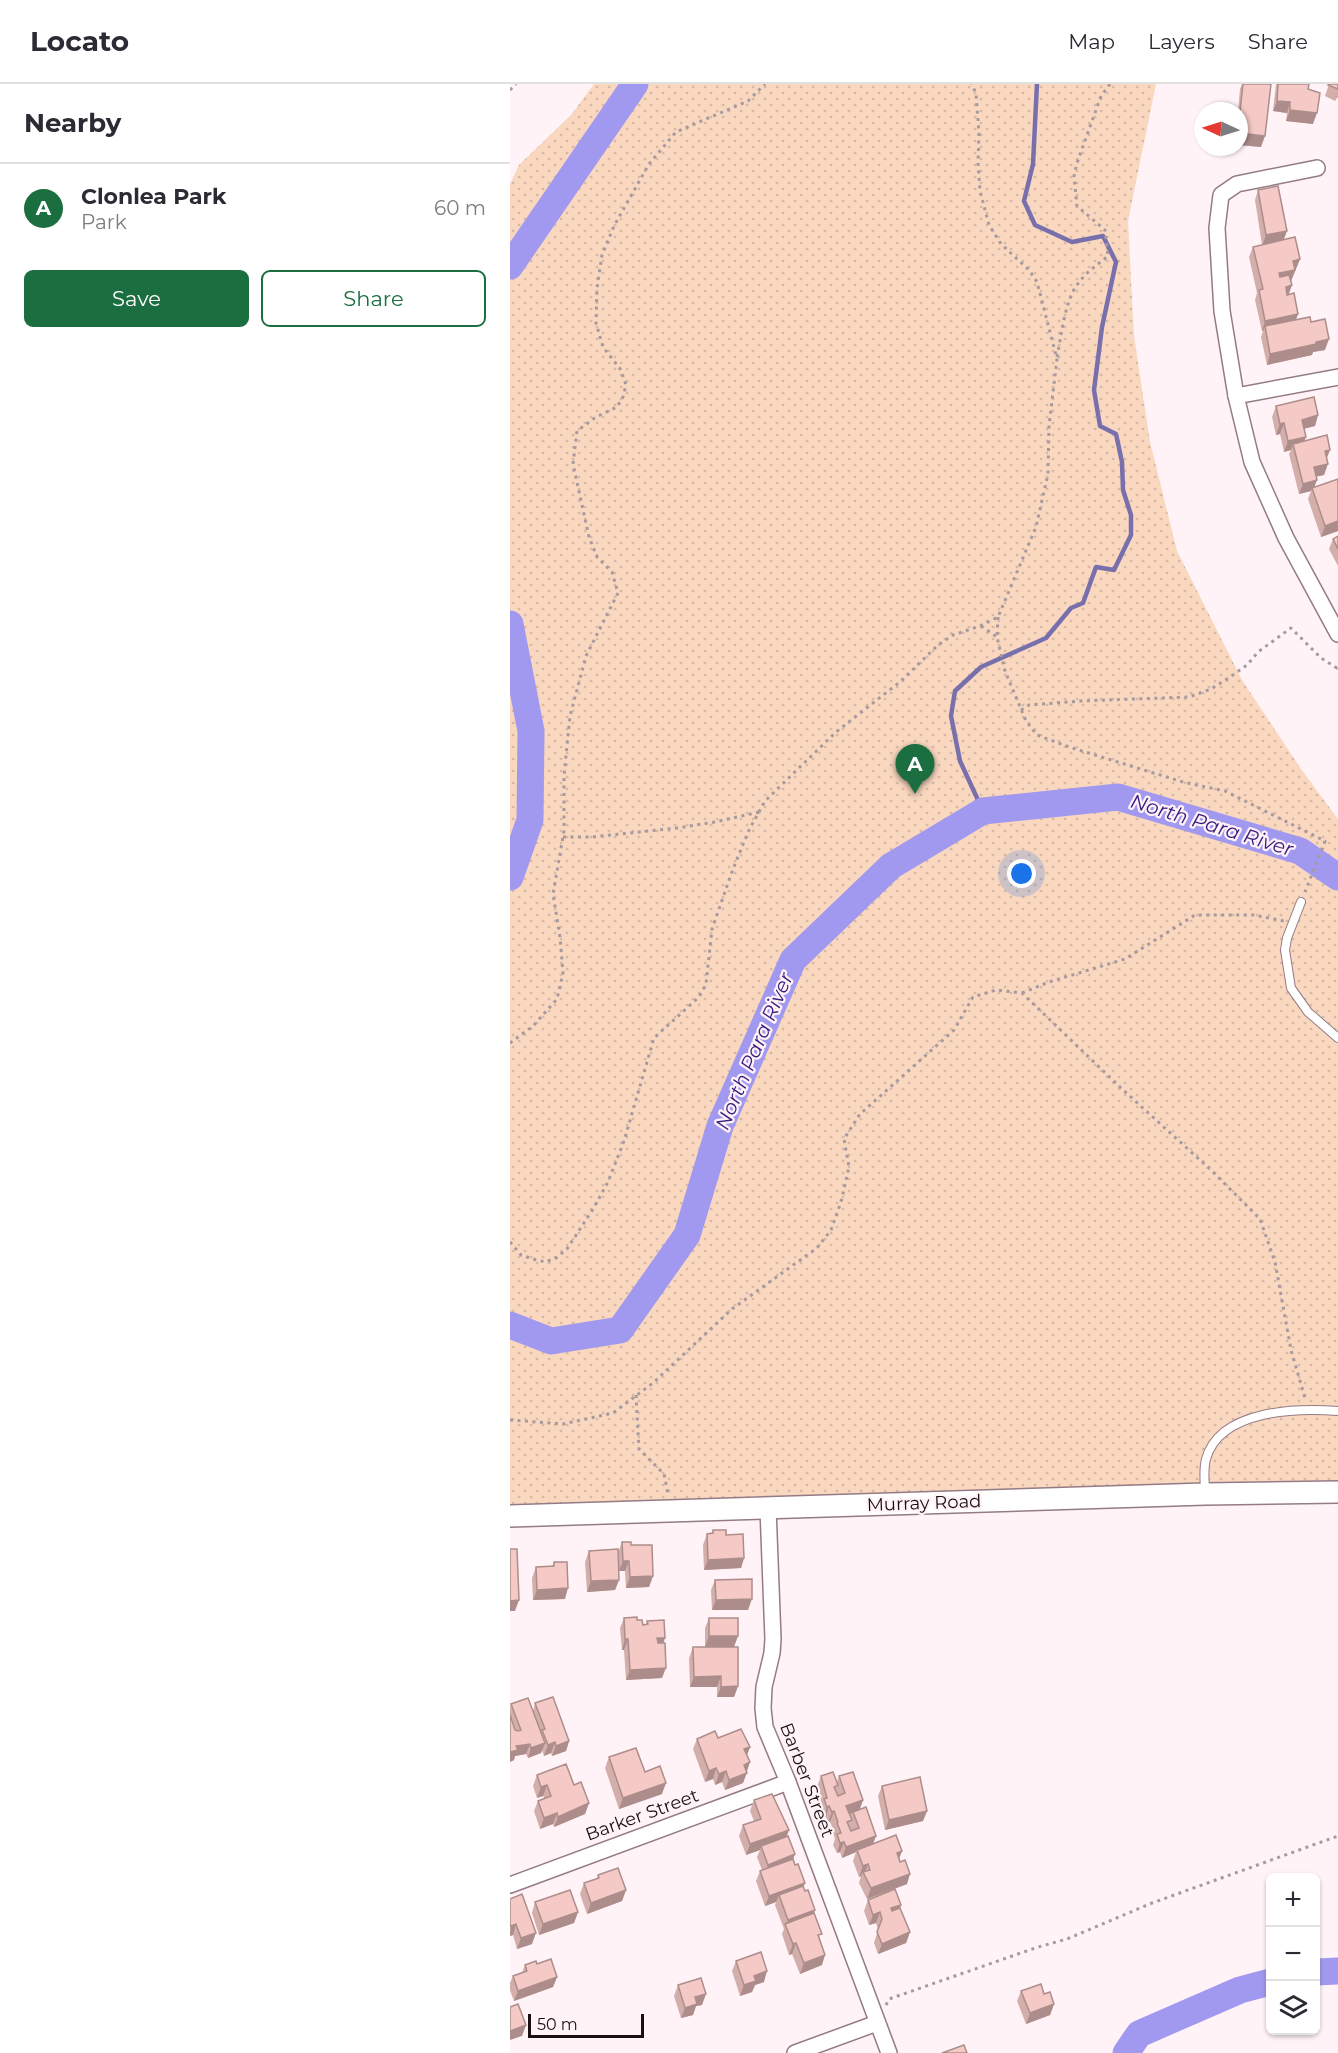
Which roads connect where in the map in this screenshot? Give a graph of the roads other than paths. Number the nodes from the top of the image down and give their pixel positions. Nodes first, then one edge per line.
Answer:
1 (1317, 168) dead end
2 (1338, 377) edge
3 (1236, 396) junction
4 (1338, 634) edge
5 (1301, 902) road end
6 (1338, 1038) edge
7 (1338, 1411) edge
8 (1338, 1492) edge
9 (1205, 1494) junction
10 (768, 1509) junction
11 (510, 1516) edge
12 (788, 1782) junction
13 (510, 1885) edge
14 (877, 2023) junction
15 (795, 2053) edge
16 (889, 2053) edge

1 - 3 street
2 - 3 street
3 - 4 street
5 - 6 lane
7 - 9 lane
8 - 9 street, Murray Road
9 - 10 street, Murray Road
10 - 11 street, Murray Road
10 - 12 street, Barber Street
12 - 13 street, Barker Street
12 - 14 street, Barber Street
14 - 15 street
14 - 16 street, Barber Street

